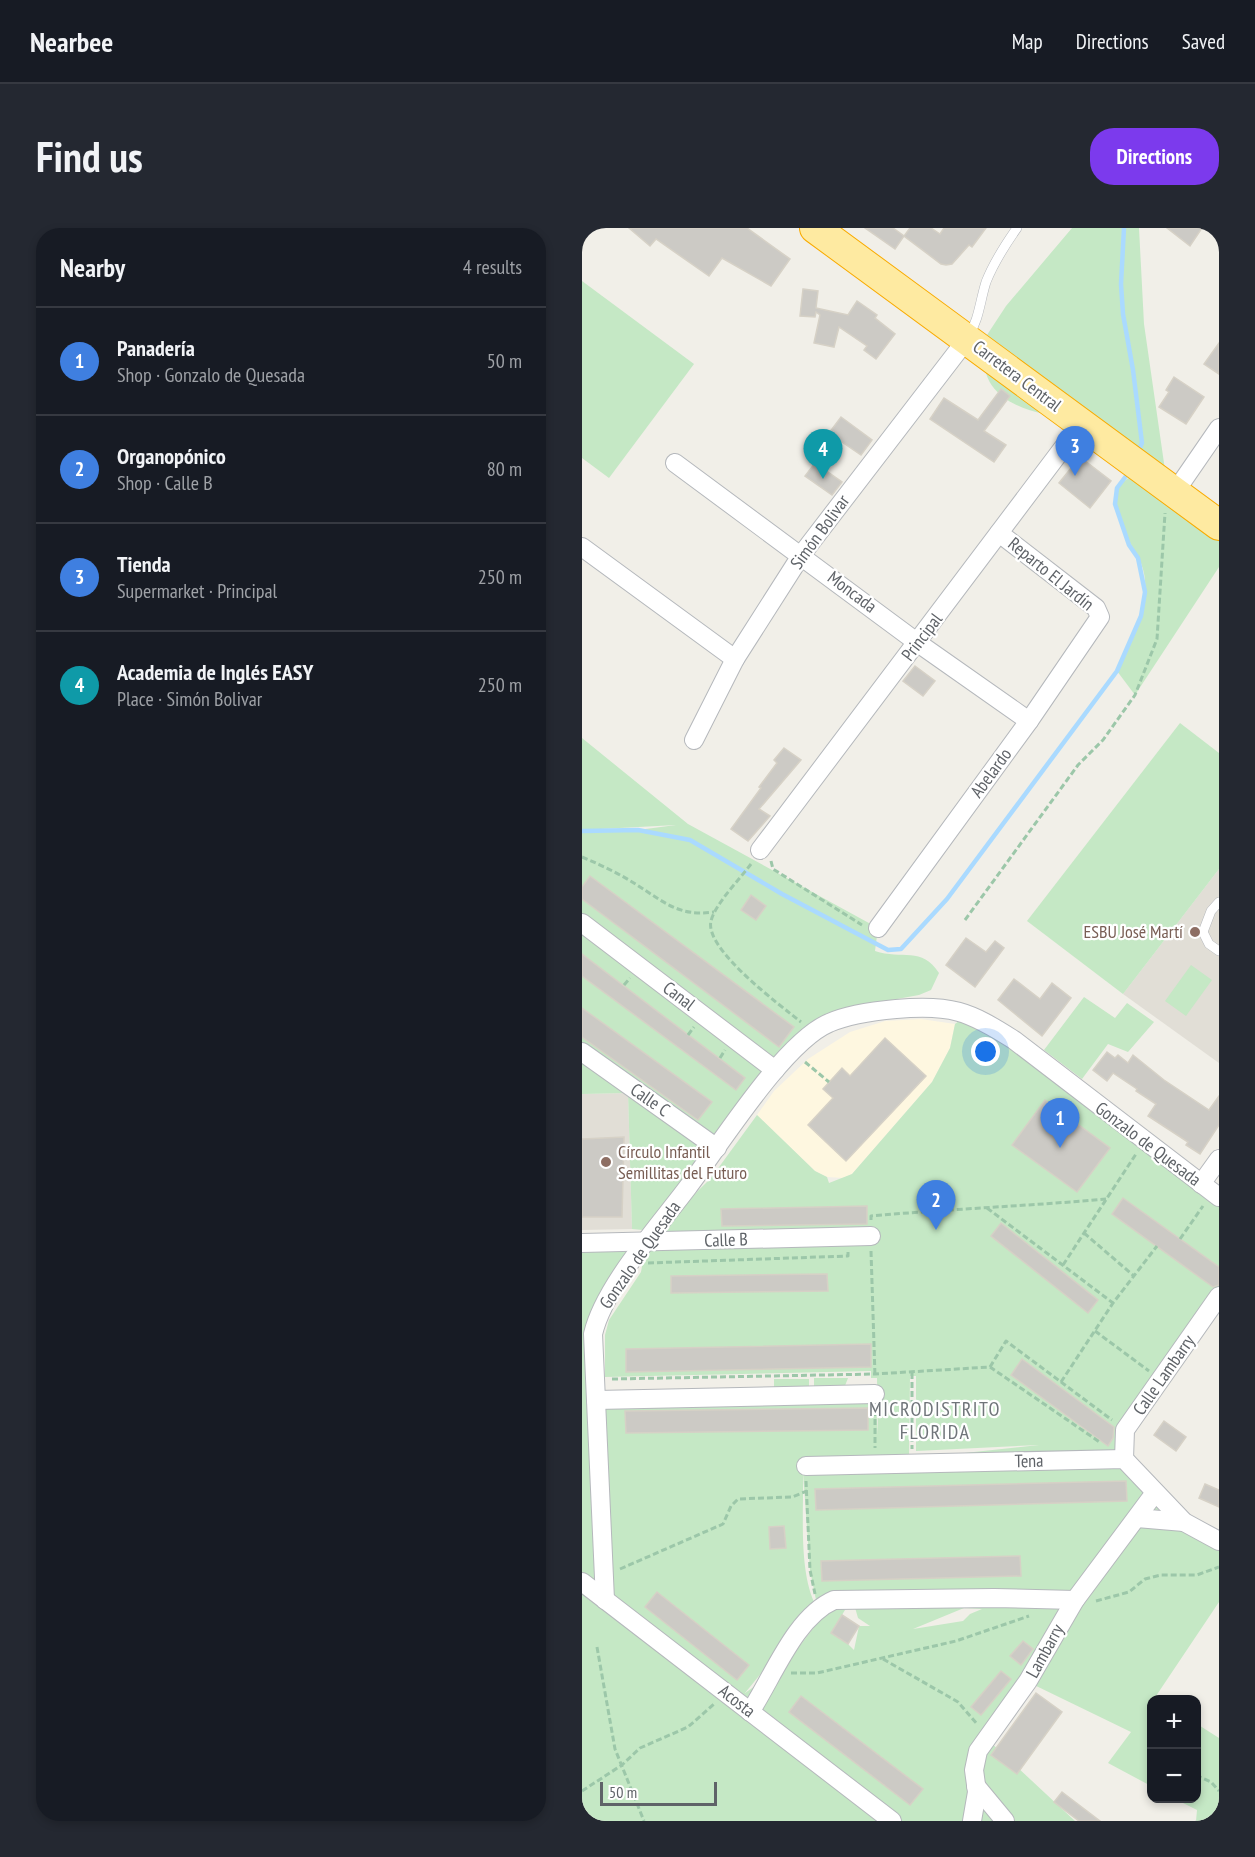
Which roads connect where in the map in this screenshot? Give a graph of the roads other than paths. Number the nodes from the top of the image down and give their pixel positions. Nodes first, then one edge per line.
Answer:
1 (815, 228) edge
2 (1017, 228) edge
3 (967, 339) junction
4 (1081, 424) junction
5 (1219, 428) edge
6 (675, 462) dead end
7 (1175, 492) junction
8 (1219, 525) edge
9 (999, 533) junction
10 (582, 547) edge
11 (802, 554) junction
12 (1100, 617) joint
13 (918, 643) junction
14 (735, 659) junction
15 (1029, 721) junction
16 (694, 740) dead end
17 (759, 851) road end
18 (1219, 902) edge
19 (582, 923) edge
20 (878, 928) road end
21 (1219, 951) edge
22 (582, 1052) edge
23 (776, 1070) junction
24 (717, 1148) junction
25 (1219, 1159) edge
26 (1211, 1191) edge
27 (871, 1236) road end
28 (582, 1243) edge
29 (646, 1243) junction
30 (1219, 1296) edge
31 (875, 1395) road end
32 (589, 1401) edge
33 (1124, 1459) junction
34 (806, 1466) road end
35 (1154, 1494) junction
36 (1137, 1518) junction
37 (1184, 1522) junction
38 (1219, 1541) edge
39 (583, 1585) edge
40 (605, 1600) junction
41 (1073, 1603) junction
42 (750, 1712) junction
43 (976, 1786) junction
44 (892, 1821) edge
45 (972, 1821) edge
46 (1005, 1821) edge

1 - 3 highway, Carretera Central
2 - 3 lane
3 - 4 highway, Carretera Central
3 - 11 street, Simón Bolivar
4 - 7 highway, Carretera Central
4 - 9 street, Principal
5 - 7 street
6 - 11 street, Moncada
7 - 8 highway, Carretera Central
9 - 12 street, Reparto El Jardín
9 - 13 street, Principal
10 - 14 street
11 - 13 street, Moncada
11 - 14 street, Simón Bolivar
12 - 15 street, Abelardo
13 - 15 street, Moncada
13 - 17 street, Principal
14 - 16 street, Simón Bolivar
15 - 20 street, Abelardo
18 - 21 lane
19 - 23 street, Canal
22 - 24 street, Calle C
23 - 24 street, Gonzalo de Quesada
23 - 26 street, Gonzalo de Quesada
24 - 29 street, Gonzalo de Quesada
25 - 26 street
27 - 29 street, Calle B
28 - 29 street, Calle B
29 - 32 street, Gonzalo de Quesada
30 - 33 street, Calle Lambarry
31 - 32 street
32 - 40 street, Gonzalo de Quesada
33 - 34 street, Tena
33 - 35 street
35 - 36 street, Lambarry
35 - 37 street
36 - 37 street
36 - 41 street, Lambarry
37 - 38 street
39 - 40 street, Acosta
40 - 42 street, Acosta
41 - 42 street
41 - 43 street, Lambarry
42 - 44 street, Acosta
43 - 45 street, Lambarry
43 - 46 street

